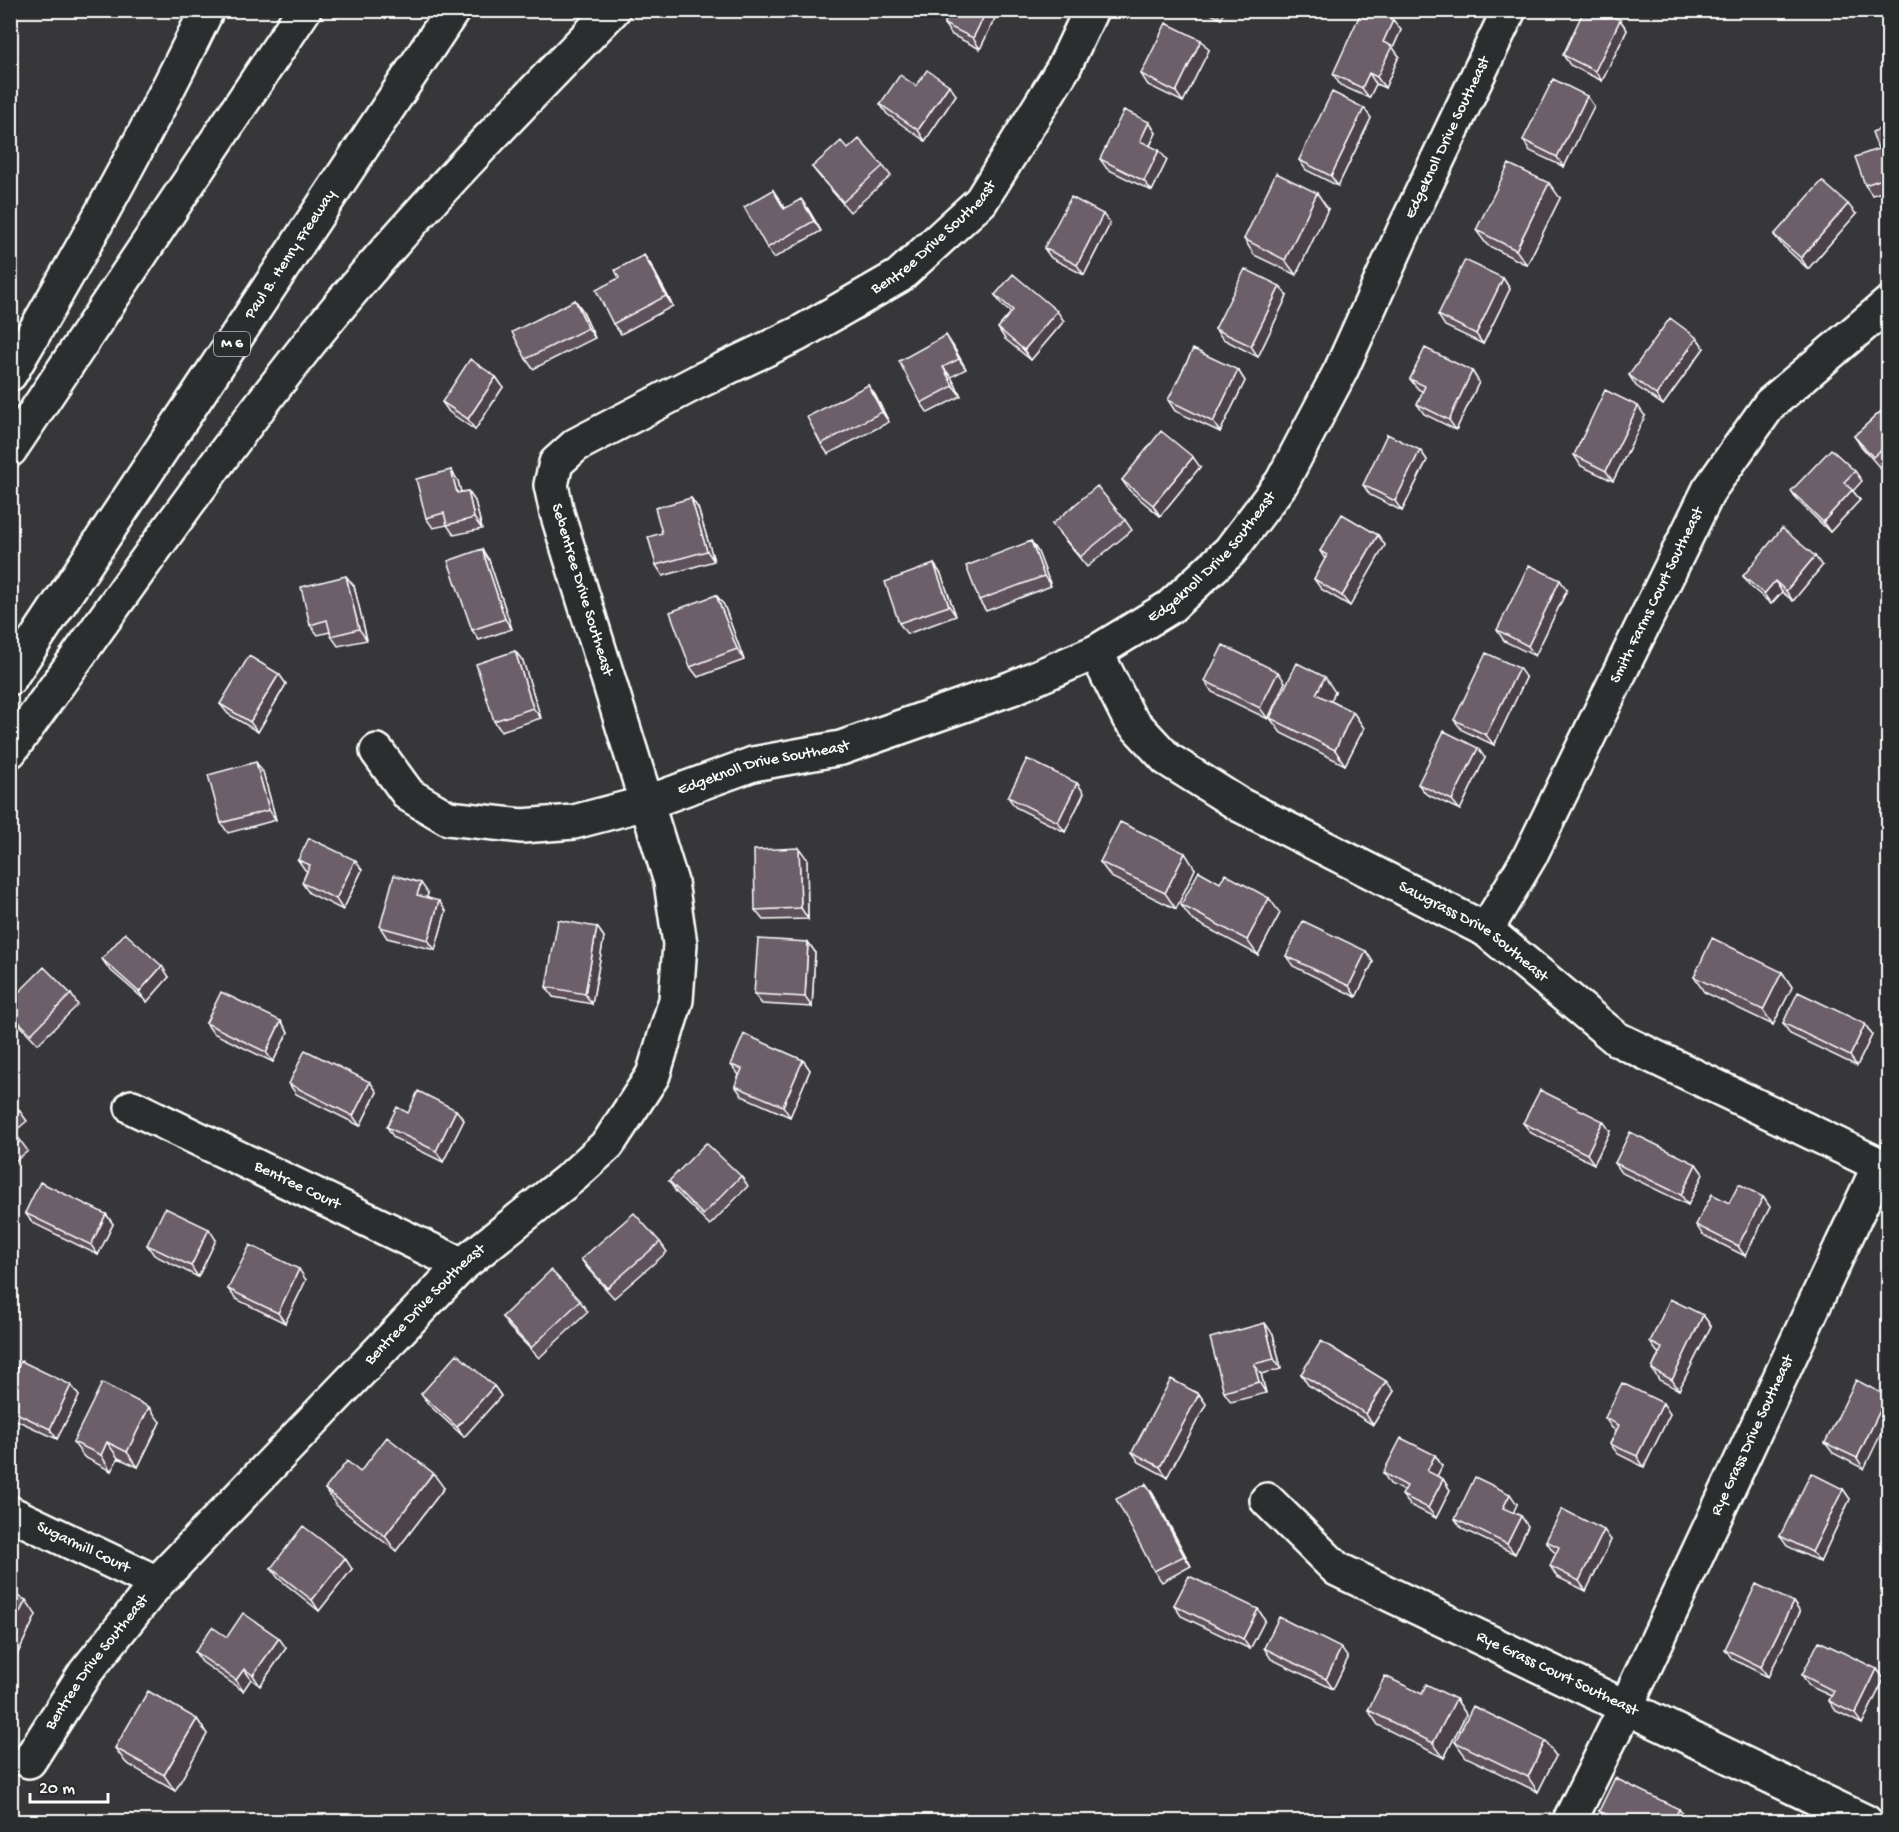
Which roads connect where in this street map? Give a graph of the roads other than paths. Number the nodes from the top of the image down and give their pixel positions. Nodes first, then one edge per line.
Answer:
1 (207, 10) edge
2 (304, 10) edge
3 (453, 10) edge
4 (613, 10) edge
5 (1091, 10) edge
6 (1509, 10) edge
7 (1888, 304) edge
8 (10, 374) edge
9 (697, 382) joint
10 (10, 450) edge
11 (1096, 652) junction
12 (10, 678) edge
13 (10, 751) edge
14 (377, 751) dead end
15 (646, 803) junction
16 (1486, 930) junction
17 (132, 1107) dead end
18 (1884, 1166) edge
19 (462, 1266) junction
20 (1267, 1500) dead end
21 (10, 1512) edge
22 (157, 1583) junction
23 (1626, 1707) junction
24 (29, 1761) dead end
25 (1569, 1821) edge
26 (1866, 1821) edge

1 - 8 main road
2 - 10 main road
3 - 12 main road, Paul B. Henry Freeway / M 6
4 - 13 main road
5 - 9 main road, Bentree Drive Southeast
6 - 11 main road, Edgeknoll Drive Southeast
7 - 16 main road, Smith Farms Court Southeast
9 - 15 main road, Sebentree Drive Southeast
11 - 15 main road, Edgeknoll Drive Southeast
11 - 16 main road, Sawgrass Drive Southeast
14 - 15 main road, Edgeknoll Drive Southeast
15 - 19 main road, Bentree Drive Southeast
16 - 18 main road, Sawgrass Drive Southeast
17 - 19 main road, Bentree Court
18 - 23 main road, Rye Grass Drive Southeast
19 - 22 main road, Bentree Drive Southeast
20 - 23 main road, Rye Grass Court Southeast
21 - 22 main road, Sugarmill Court
22 - 24 main road, Bentree Drive Southeast
23 - 25 main road, Rye Grass Drive Southeast
23 - 26 main road, Rye Grass Court Southeast

